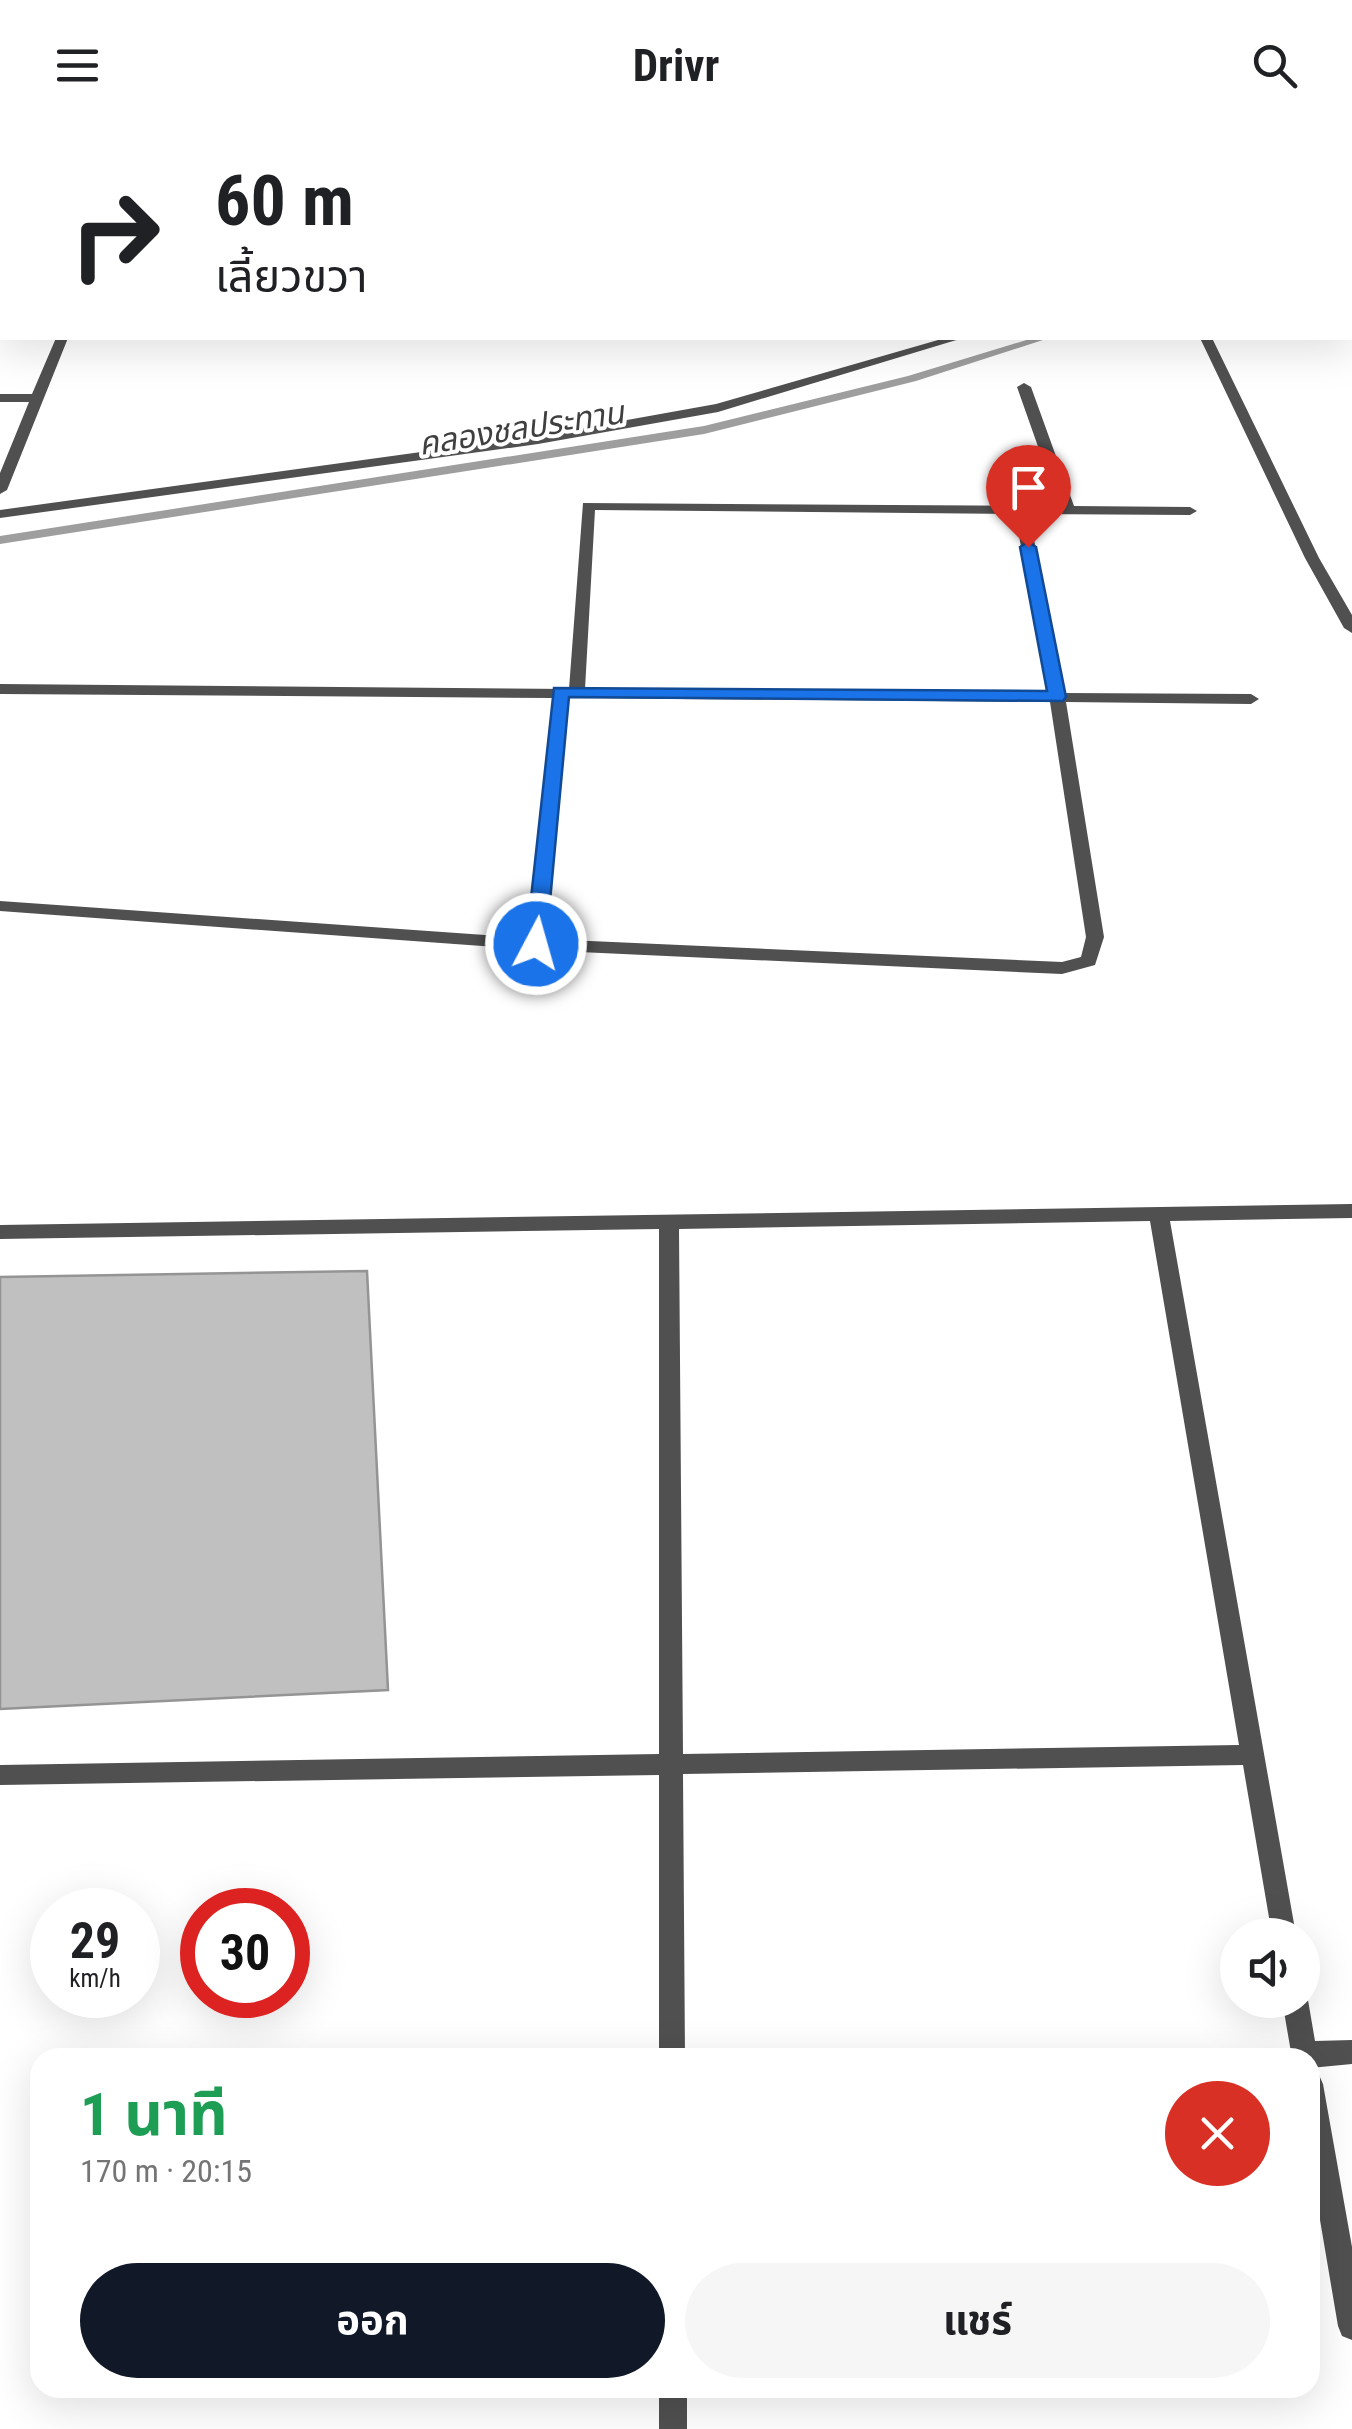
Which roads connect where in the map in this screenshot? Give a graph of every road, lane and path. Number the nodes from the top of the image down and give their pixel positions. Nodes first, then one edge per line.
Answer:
1 (61, 340) edge
2 (950, 340) edge
3 (1207, 340) edge
4 (1024, 387) dead end
5 (0, 398) edge
6 (36, 398) junction
7 (0, 490) edge
8 (1021, 510) junction
9 (1068, 510) junction
10 (1190, 511) dead end
11 (0, 514) edge
12 (1352, 628) edge
13 (0, 690) edge
14 (569, 692) junction
15 (1057, 697) junction
16 (1250, 699) dead end
17 (0, 906) edge
18 (536, 944) junction
19 (1352, 1211) edge
20 (1159, 1214) junction
21 (669, 1221) junction
22 (0, 1232) edge
23 (1253, 1755) junction
24 (672, 1764) junction
25 (0, 1775) edge
26 (1281, 1918) edge
27 (1299, 2018) edge
28 (672, 2048) edge
29 (1304, 2048) edge
30 (1352, 2052) edge
31 (1320, 2055) edge
32 (1320, 2142) edge
33 (1352, 2326) edge
34 (673, 2398) edge
35 (673, 2429) edge

1 - 6 street
2 - 11 street
3 - 12 street
4 - 9 street
5 - 6 street
6 - 7 street
8 - 9 street
8 - 14 street
8 - 15 street
9 - 10 street
13 - 14 street
14 - 15 street
14 - 18 street
15 - 16 street
15 - 18 street
17 - 18 street
19 - 20 street
20 - 21 street
20 - 23 street
21 - 22 street
21 - 24 street
23 - 24 street
23 - 26 street
24 - 25 street
24 - 28 street
27 - 29 street
30 - 31 street
32 - 33 street
34 - 35 street

